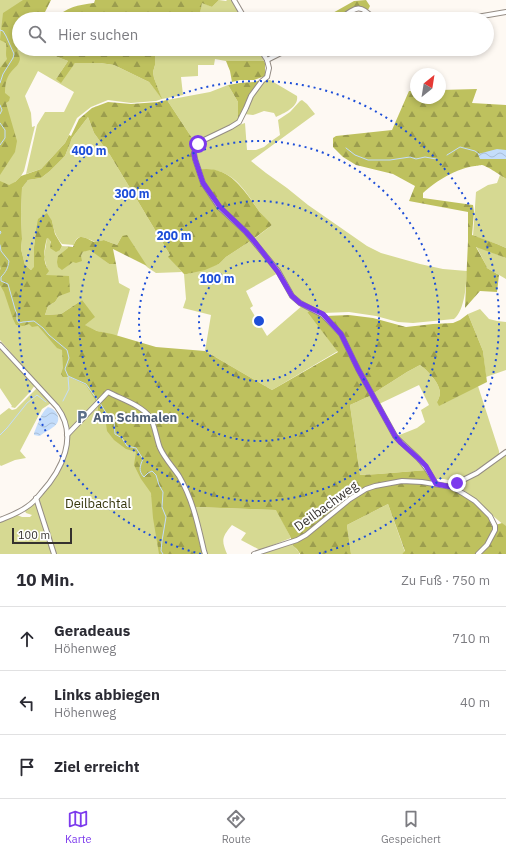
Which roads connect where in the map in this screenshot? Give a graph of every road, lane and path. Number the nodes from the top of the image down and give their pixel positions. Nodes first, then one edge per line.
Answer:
1 (234, 0) edge
2 (241, 12) edge
3 (350, 12) edge
4 (368, 12) edge
5 (506, 12) edge
6 (494, 14) edge
7 (264, 56) edge
8 (275, 56) edge
9 (267, 60) junction
10 (0, 344) edge
11 (67, 435) junction
12 (506, 452) edge
13 (436, 484) junction
14 (452, 487) junction
15 (36, 498) junction
16 (0, 520) edge
17 (54, 554) edge
18 (205, 554) edge
19 (254, 554) edge
20 (478, 554) edge

1 - 2 street
3 - 4 street
5 - 6 street
7 - 9 street
8 - 9 street
9 - 13 street
10 - 11 street
11 - 15 street
11 - 18 street
12 - 14 street
13 - 14 street, Deilbachweg
13 - 19 street, Deilbachweg
14 - 20 street
15 - 16 street
15 - 17 street

